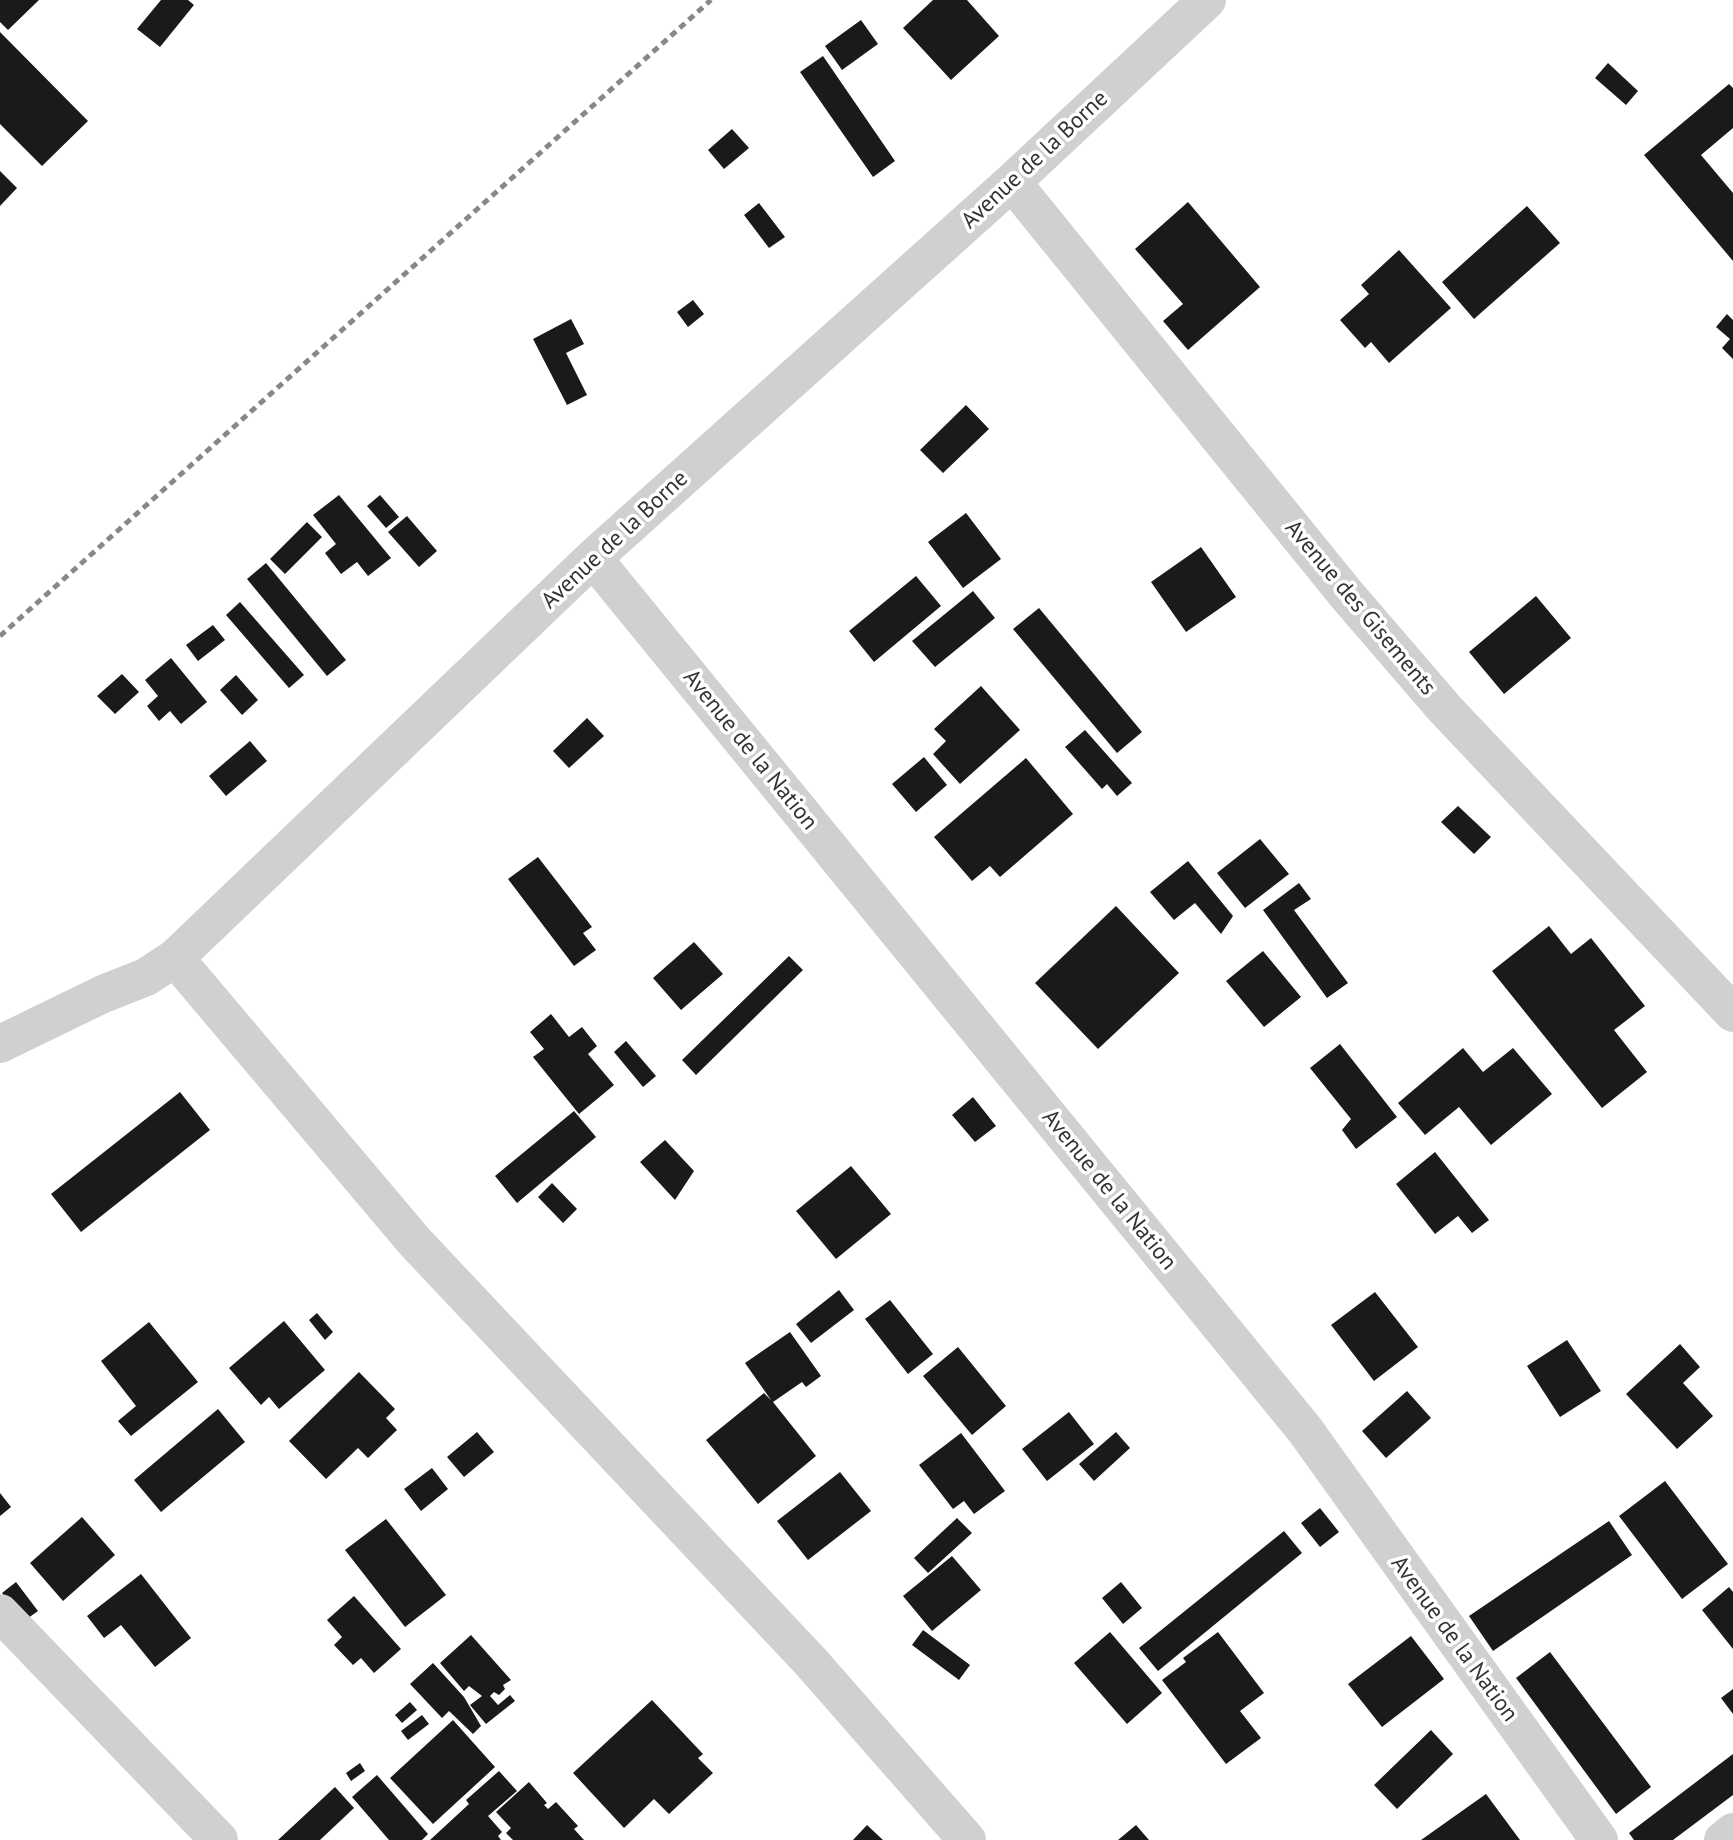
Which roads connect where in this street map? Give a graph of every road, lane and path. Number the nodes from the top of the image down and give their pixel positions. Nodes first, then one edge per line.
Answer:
1 (1207, 0) edge
2 (1012, 182) junction
3 (593, 558) junction
4 (175, 958) junction
5 (1733, 1013) edge
6 (0, 1044) edge
7 (0, 1614) edge
8 (1733, 1832) edge
9 (219, 1840) edge
10 (967, 1840) edge
11 (1599, 1840) edge
12 (1723, 1840) edge

1 - 2 street, Avenue de la Borne
2 - 3 street, Avenue de la Borne
2 - 5 street, Avenue des Gisements
3 - 4 street, Avenue de la Borne
3 - 11 street, Avenue de la Nation
4 - 6 street, Avenue de la Borne
4 - 10 street
7 - 9 street
8 - 12 street

